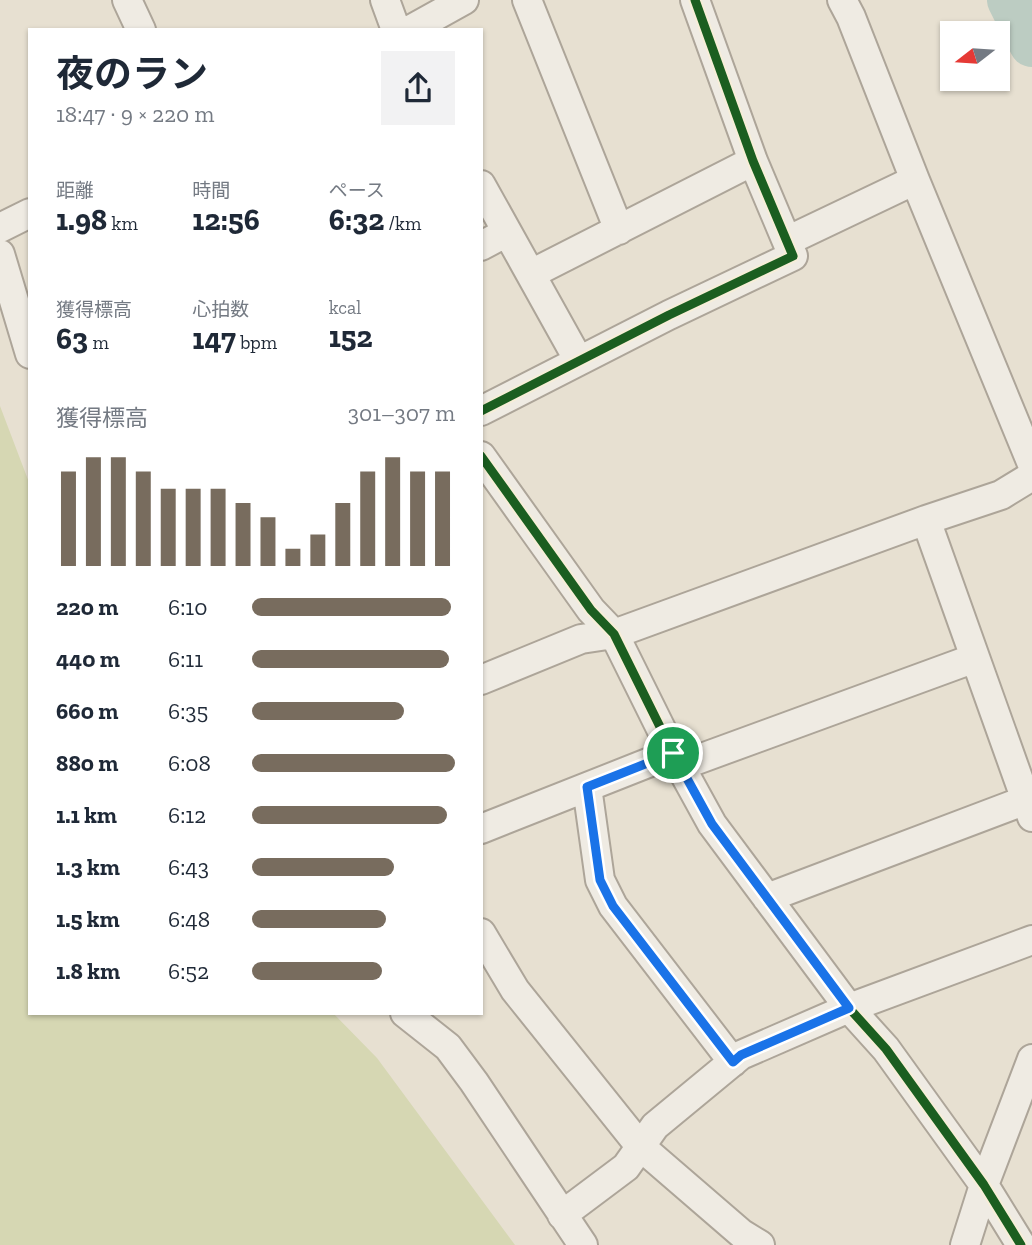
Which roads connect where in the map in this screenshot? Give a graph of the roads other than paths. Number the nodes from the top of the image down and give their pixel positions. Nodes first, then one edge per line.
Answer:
1 (385, 0) edge
2 (464, 0) edge
3 (527, 0) edge
4 (695, 0) edge
5 (842, 0) edge
6 (130, 1) edge
7 (140, 28) edge
8 (395, 28) edge
9 (414, 28) edge
10 (753, 160) junction
11 (915, 180) junction
12 (483, 189) edge
13 (28, 214) edge
14 (0, 228) edge
15 (619, 230) junction
16 (507, 232) junction
17 (787, 241) junction
18 (483, 245) edge
19 (0, 254) edge
20 (531, 274) junction
21 (28, 347) edge
22 (579, 361) junction
23 (483, 410) edge
24 (483, 459) edge
25 (1032, 464) edge
26 (1032, 476) edge
27 (926, 520) junction
28 (614, 634) junction
29 (975, 658) junction
30 (483, 679) edge
31 (677, 760) junction
32 (587, 787) junction
33 (1029, 808) edge
34 (483, 828) edge
35 (767, 898) junction
36 (483, 936) edge
37 (1032, 940) edge
38 (849, 1008) junction
39 (408, 1015) edge
40 (1032, 1059) edge
41 (733, 1062) junction
42 (1026, 1090) edge
43 (640, 1146) junction
44 (984, 1185) junction
45 (562, 1215) junction
46 (583, 1245) edge
47 (760, 1245) edge
48 (965, 1245) edge
49 (1021, 1245) edge

1 - 8 street
2 - 9 street
3 - 15 street
4 - 10 street
5 - 11 street
6 - 7 street
10 - 15 street
10 - 17 street
11 - 17 street
11 - 25 street
12 - 16 street
13 - 14 street
15 - 20 street
16 - 18 street
16 - 20 street
17 - 22 street
19 - 21 street
20 - 22 street
22 - 23 street
24 - 28 street
26 - 27 street
27 - 28 street
27 - 29 street
28 - 30 street
28 - 31 street
29 - 31 street
29 - 33 street
31 - 32 street
31 - 35 street
32 - 34 street
32 - 41 street
33 - 35 street
35 - 38 street
36 - 43 street
37 - 38 street
38 - 41 street
38 - 44 street
39 - 45 street
40 - 42 street
41 - 43 street
42 - 44 street
43 - 45 street
43 - 47 street
44 - 48 street
44 - 49 street
45 - 46 street

